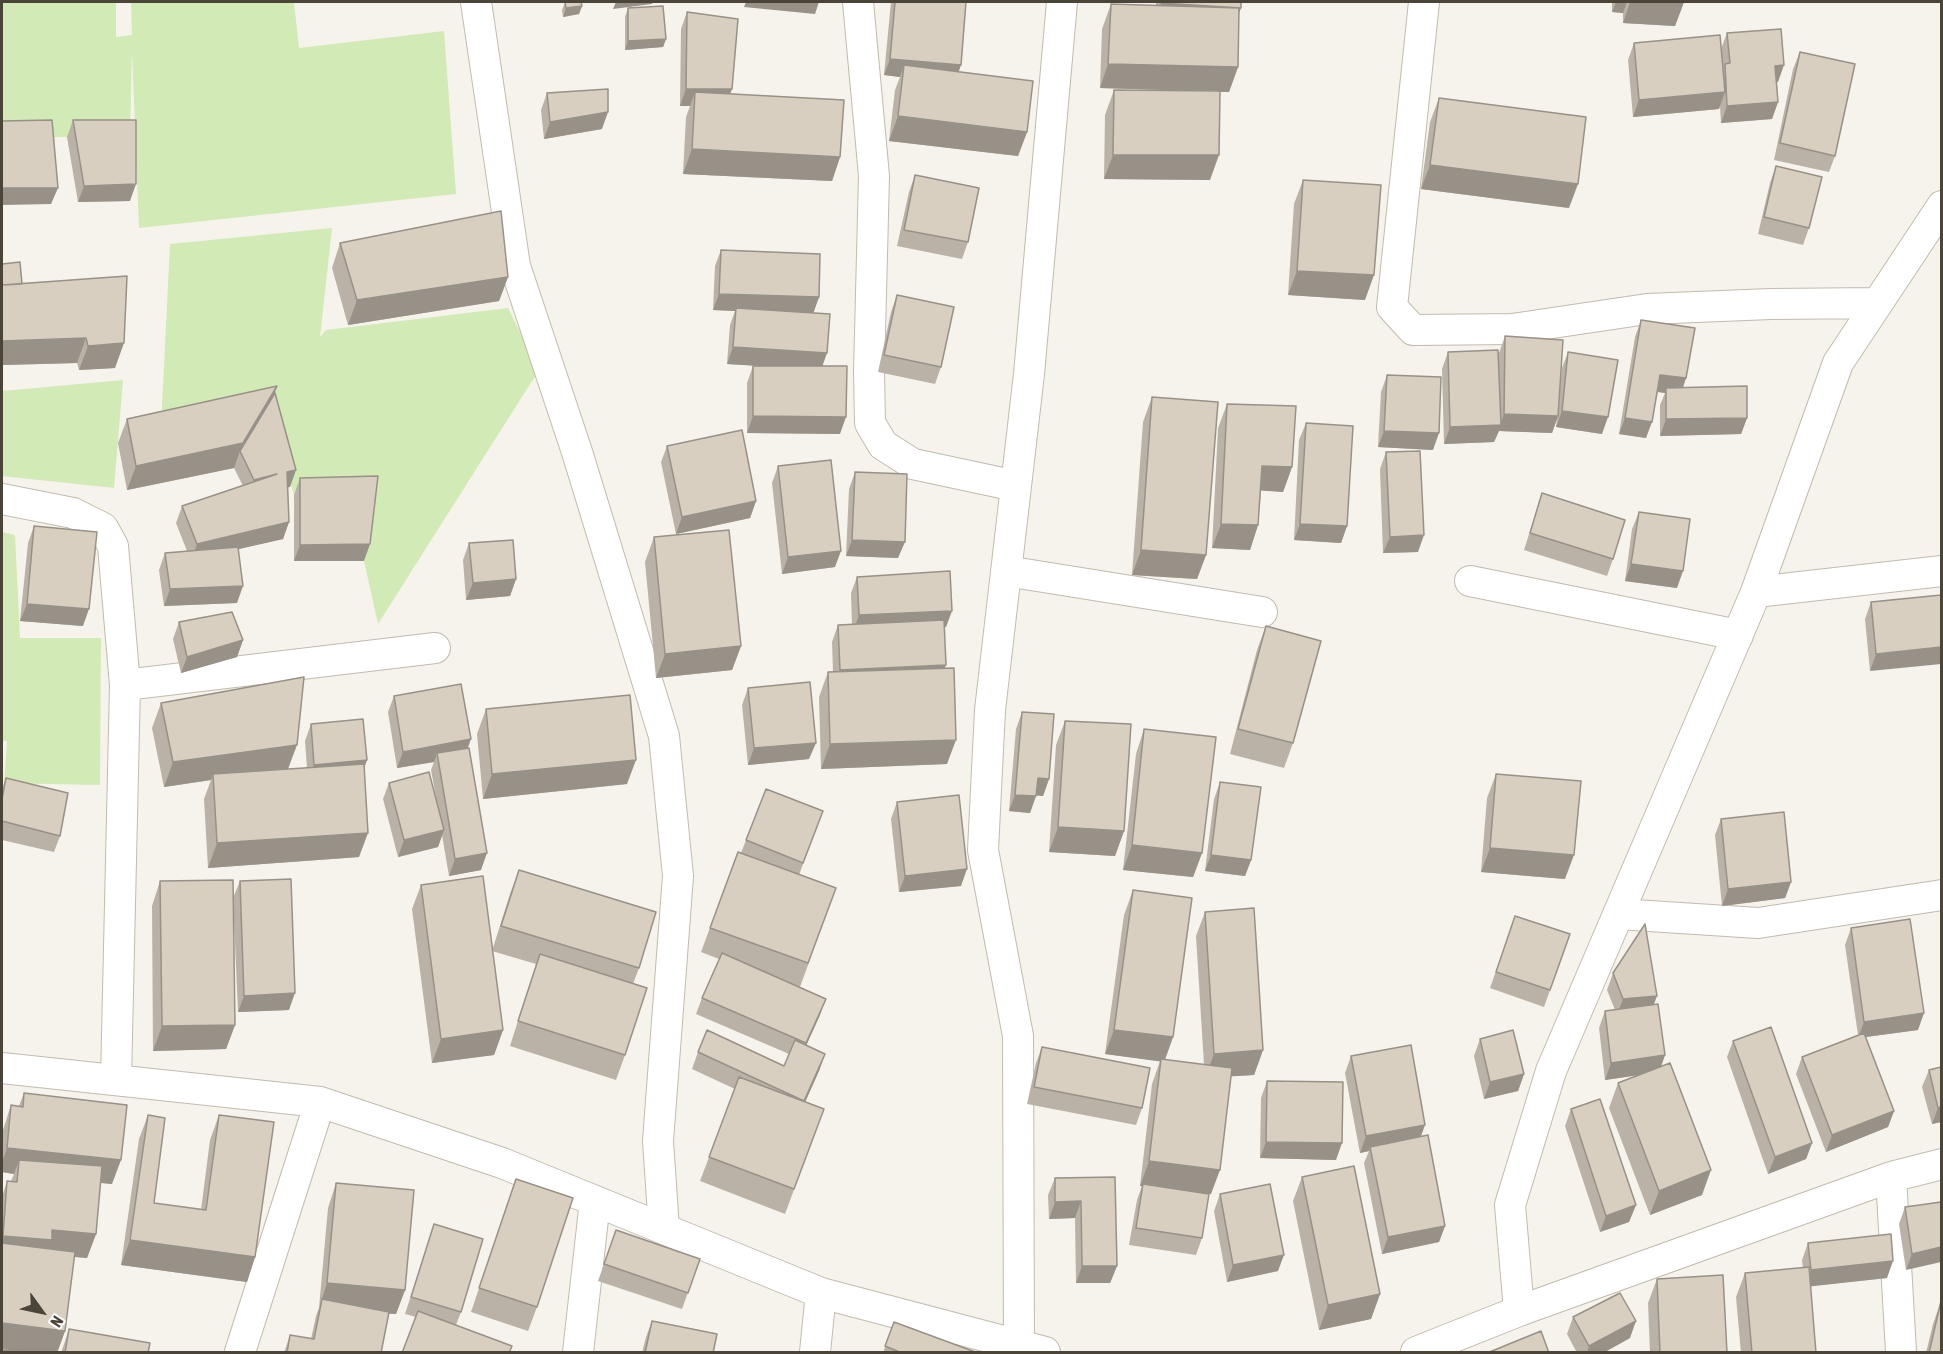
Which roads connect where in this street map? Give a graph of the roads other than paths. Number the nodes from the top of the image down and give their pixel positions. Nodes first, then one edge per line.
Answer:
1 (476, 2) edge
2 (858, 2) edge
3 (1062, 2) edge
4 (1424, 2) edge
5 (1941, 206) edge
6 (1877, 303) junction
7 (1016, 486) junction
8 (2, 499) edge
9 (1006, 571) junction
10 (1941, 571) edge
11 (1470, 581) dead end
12 (1756, 592) junction
13 (1262, 612) dead end
14 (1738, 635) junction
15 (435, 648) dead end
16 (126, 686) junction
17 (1941, 895) edge
18 (1618, 914) junction
19 (2, 1068) edge
20 (116, 1079) junction
21 (320, 1102) junction
22 (1941, 1164) edge
23 (1891, 1177) junction
24 (594, 1201) junction
25 (664, 1229) junction
26 (821, 1293) junction
27 (1519, 1311) junction
28 (1032, 1349) edge
29 (240, 1353) edge
30 (578, 1353) edge
31 (815, 1353) edge
32 (1416, 1353) edge
33 (1901, 1353) edge

1 - 25 street
2 - 7 street
3 - 7 street
4 - 6 street
5 - 6 street
6 - 12 street
7 - 9 street
8 - 16 street
9 - 13 street
9 - 28 street
10 - 12 street
11 - 14 street
12 - 14 street
14 - 18 street
15 - 16 street
16 - 20 street
17 - 18 street
18 - 27 street
19 - 20 street
20 - 21 street
21 - 24 street
21 - 29 street
22 - 23 street
23 - 27 street
23 - 33 street
24 - 25 street
24 - 30 street
25 - 26 street
26 - 28 street
26 - 31 street
27 - 32 street

